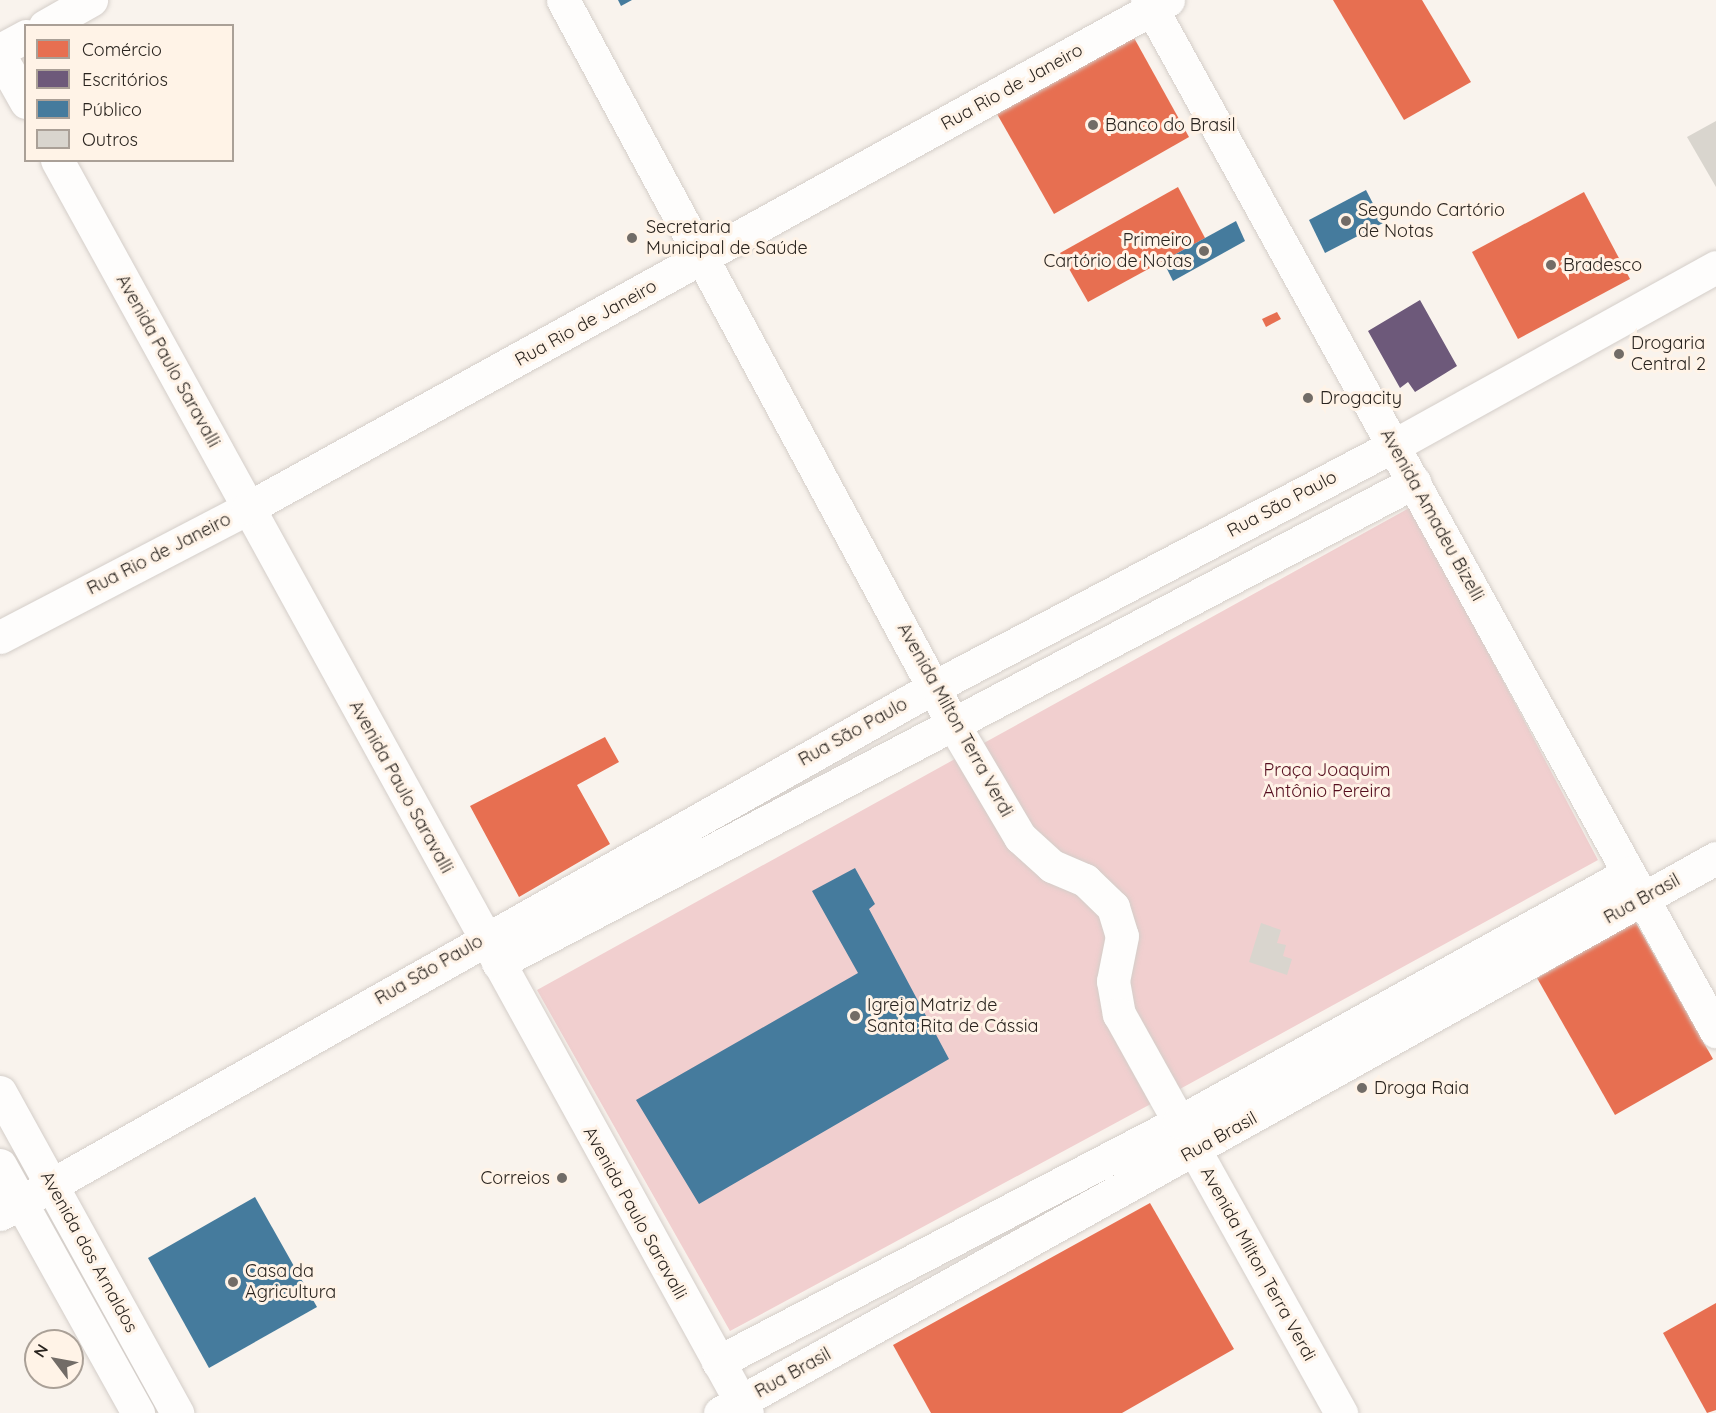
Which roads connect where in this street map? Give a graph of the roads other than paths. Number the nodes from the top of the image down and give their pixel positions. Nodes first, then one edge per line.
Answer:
1 (91, 0) edge
2 (563, 0) edge
3 (1156, 3) edge
4 (49, 24) edge
5 (24, 37) edge
6 (0, 50) edge
7 (0, 56) edge
8 (24, 98) edge
9 (58, 162) edge
10 (702, 259) junction
11 (1716, 267) edge
12 (1393, 446) junction
13 (1414, 482) junction
14 (248, 508) junction
15 (0, 637) edge
16 (936, 686) junction
17 (952, 722) junction
18 (1716, 858) edge
19 (1636, 885) junction
20 (491, 951) junction
21 (1716, 1031) edge
22 (0, 1092) edge
23 (1179, 1122) junction
24 (1195, 1151) junction
25 (0, 1165) edge
26 (52, 1184) junction
27 (10, 1208) edge
28 (718, 1362) junction
29 (736, 1409) edge
30 (138, 1413) edge
31 (177, 1413) edge
32 (1341, 1413) edge

1 - 4 street
2 - 10 street, Avenida Milton Terra Verdi
3 - 10 street, Rua Rio de Janeiro
3 - 12 street, Avenida Amadeu Bizelli
5 - 6 street
7 - 8 street
9 - 14 street, Avenida Paulo Saravalli
10 - 14 street, Rua Rio de Janeiro
10 - 16 street, Avenida Milton Terra Verdi
11 - 12 street, Rua São Paulo
12 - 13 street, Avenida Amadeu Bizelli
12 - 16 street, Rua São Paulo
13 - 17 street, Rua São Paulo
13 - 19 street, Avenida Amadeu Bizelli
14 - 15 street, Rua Rio de Janeiro
14 - 20 street, Avenida Paulo Saravalli
16 - 17 street, Avenida Milton Terra Verdi
16 - 20 street, Rua São Paulo
17 - 20 street, Rua São Paulo
17 - 23 street, Avenida Milton Terra Verdi
18 - 19 street, Rua Brasil
19 - 21 street, Avenida Amadeu Bizelli
19 - 23 street, Rua Brasil
19 - 24 street, Rua Brasil
20 - 26 street, Rua São Paulo
20 - 28 street, Avenida Paulo Saravalli
22 - 26 street, Avenida dos Arnaldos
23 - 24 street, Avenida Milton Terra Verdi
23 - 28 street, Rua Brasil
24 - 29 street, Rua Brasil
24 - 32 street, Avenida Milton Terra Verdi
25 - 27 street, Avenida dos Arnaldos
26 - 27 street, Rua São Paulo
26 - 31 street, Avenida dos Arnaldos
27 - 30 street, Avenida dos Arnaldos
28 - 29 street, Avenida Paulo Saravalli

